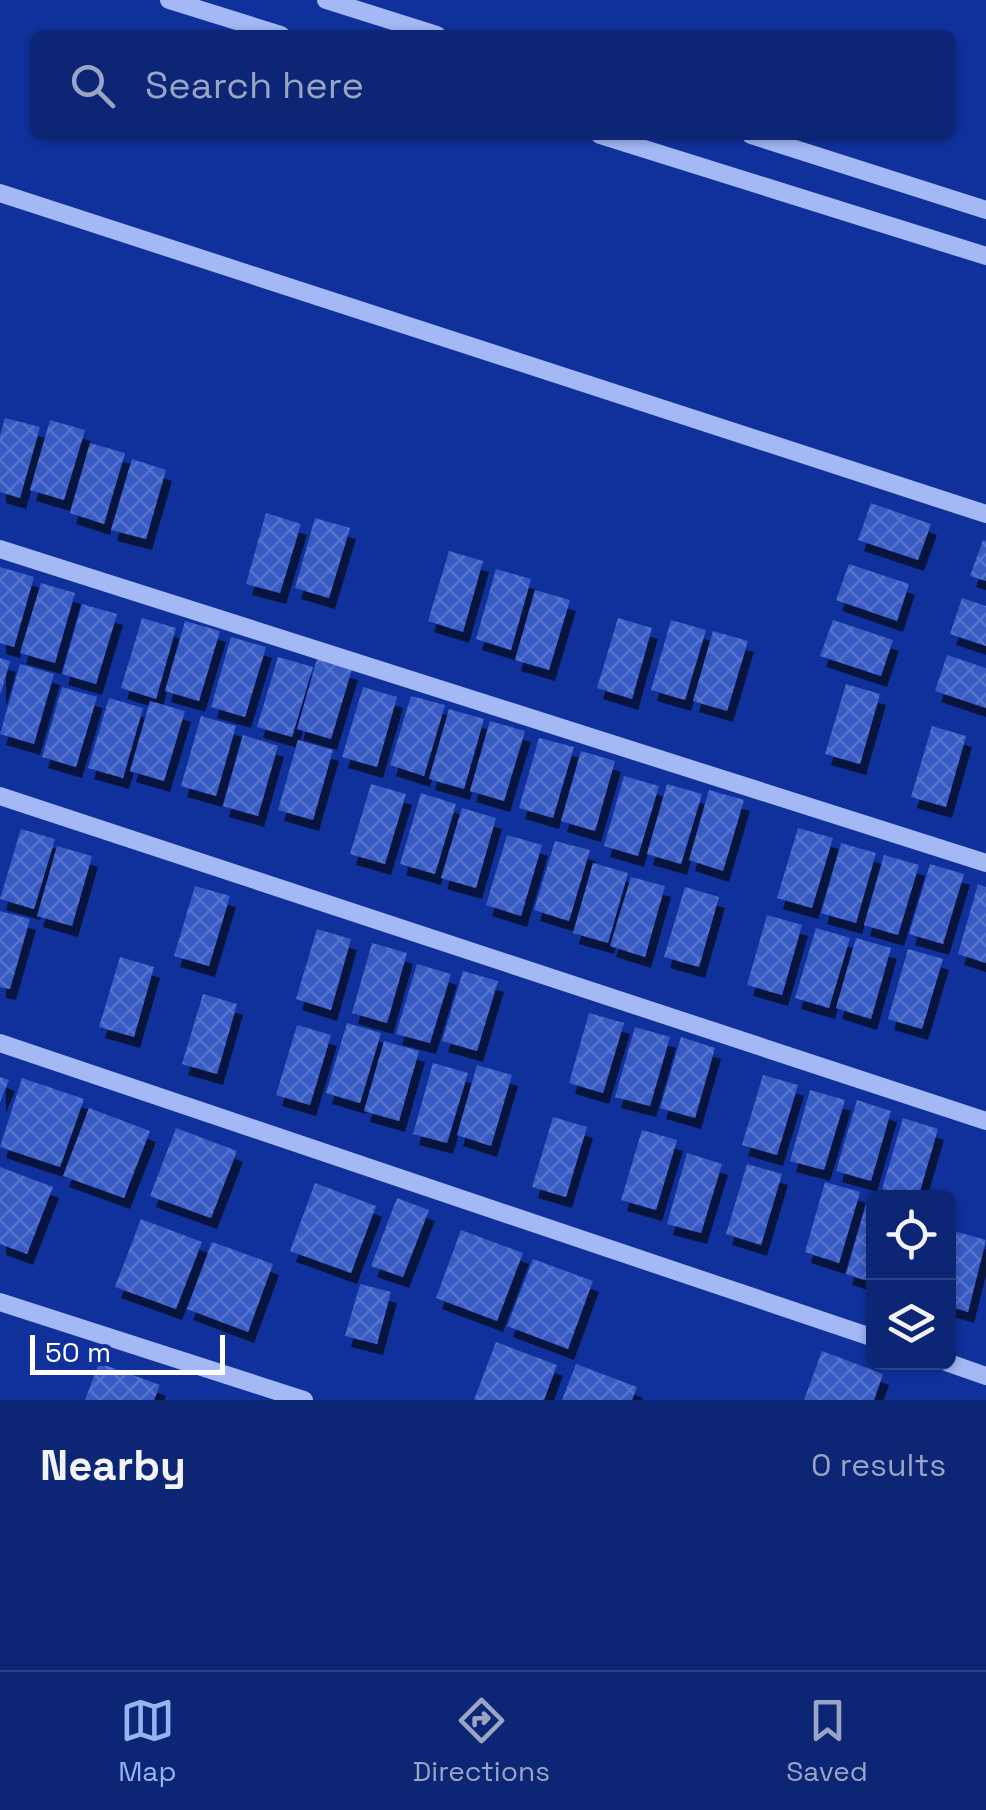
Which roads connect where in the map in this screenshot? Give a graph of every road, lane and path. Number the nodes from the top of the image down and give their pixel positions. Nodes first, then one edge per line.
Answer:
1 (170, 0) edge
2 (326, 0) edge
3 (265, 30) edge
4 (420, 30) edge
5 (616, 140) edge
6 (767, 140) edge
7 (0, 193) edge
8 (986, 210) edge
9 (986, 256) edge
10 (986, 514) edge
11 (0, 549) edge
12 (0, 796) edge
13 (986, 863) edge
14 (0, 1043) edge
15 (986, 1122) edge
16 (0, 1302) edge
17 (866, 1335) edge
18 (956, 1366) edge
19 (986, 1376) edge
20 (304, 1400) edge

1 - 3 street
2 - 4 street
5 - 9 street
6 - 8 street
7 - 10 street
11 - 13 street
12 - 15 street
14 - 17 street
16 - 20 street
18 - 19 street

